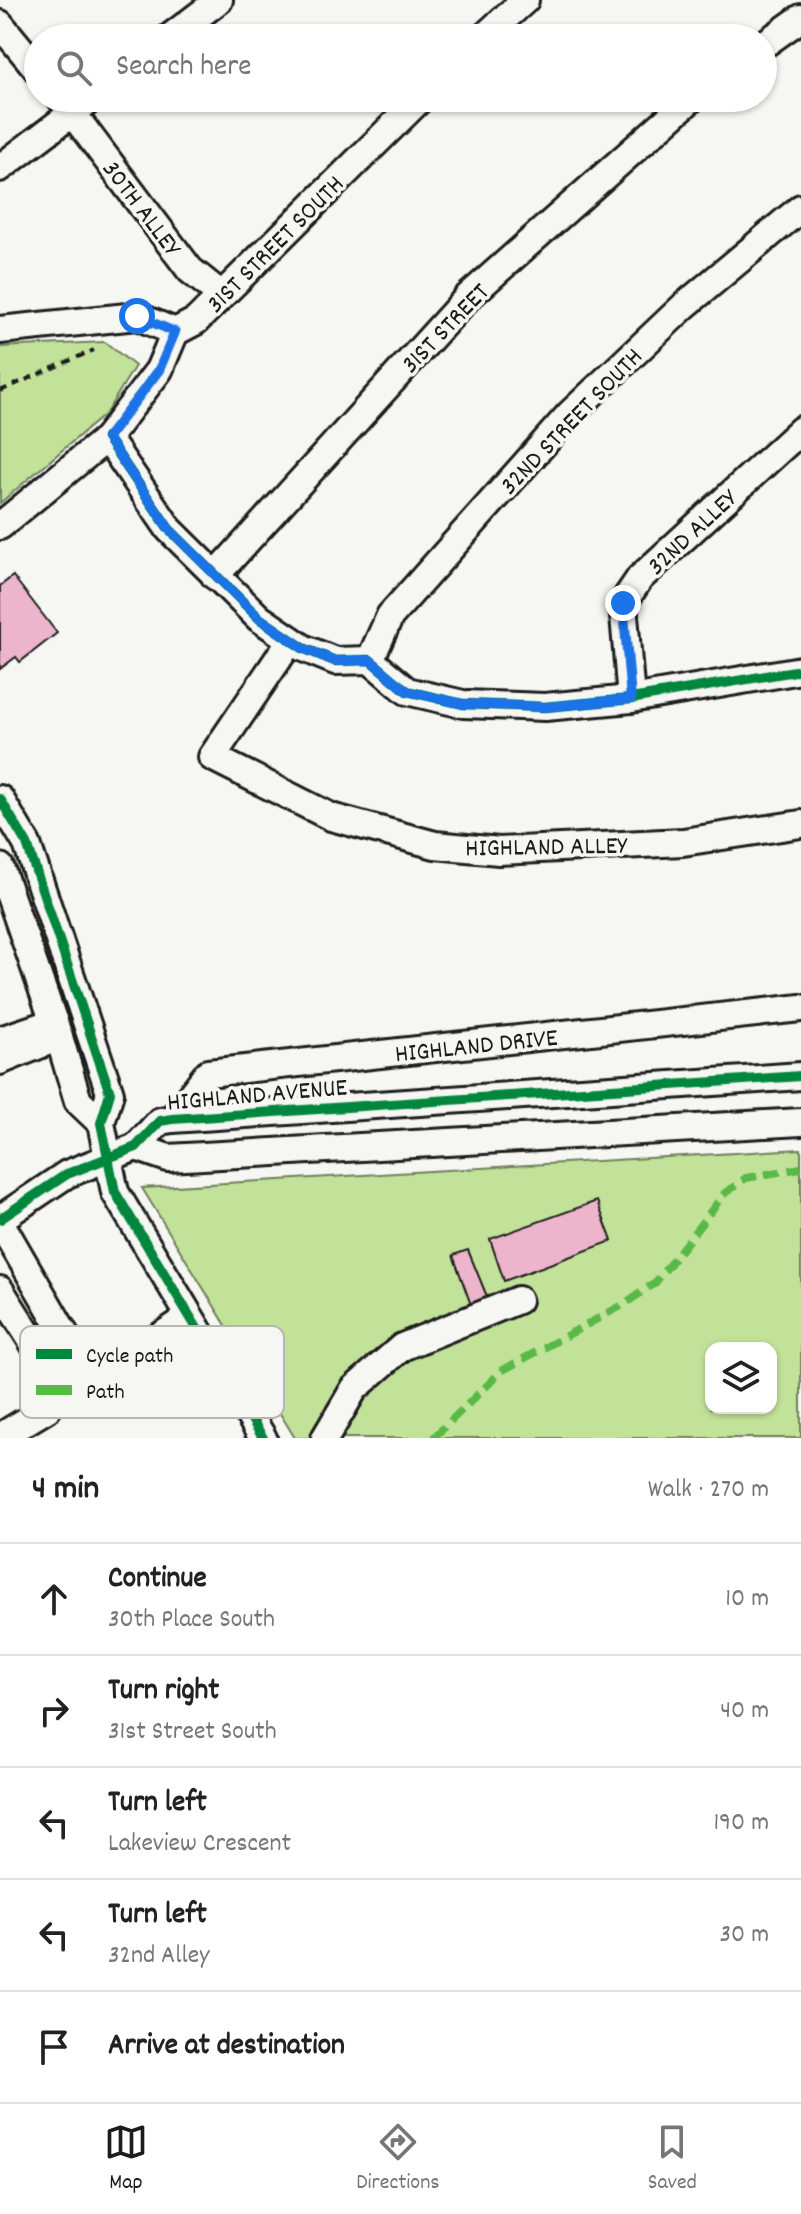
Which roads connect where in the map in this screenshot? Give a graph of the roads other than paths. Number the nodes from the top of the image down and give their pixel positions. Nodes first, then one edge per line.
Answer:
1 (219, 0) edge
2 (525, 0) edge
3 (801, 18) edge
4 (0, 24) edge
5 (187, 24) edge
6 (498, 24) edge
7 (777, 35) edge
8 (24, 53) edge
9 (65, 112) edge
10 (81, 112) edge
11 (407, 112) edge
12 (676, 112) edge
13 (0, 168) edge
14 (801, 208) edge
15 (220, 294) junction
16 (0, 330) edge
17 (175, 332) junction
18 (801, 430) edge
19 (107, 438) junction
20 (0, 526) edge
21 (215, 576) junction
22 (291, 640) junction
23 (370, 660) junction
24 (801, 670) edge
25 (631, 699) junction
26 (0, 799) edge
27 (801, 824) edge
28 (27, 844) junction
29 (0, 853) edge
30 (0, 867) edge
31 (801, 1008) edge
32 (57, 1029) junction
33 (0, 1040) edge
34 (0, 1061) edge
35 (801, 1076) edge
36 (172, 1119) junction
37 (801, 1122) edge
38 (101, 1123) junction
39 (136, 1147) junction
40 (107, 1156) junction
41 (0, 1220) edge
42 (0, 1290) edge
43 (518, 1300) dead end
44 (189, 1317) junction
45 (23, 1326) edge
46 (60, 1326) edge
47 (176, 1326) edge
48 (195, 1326) edge
49 (31, 1418) edge
50 (251, 1418) edge
51 (0, 1437) edge
52 (263, 1438) edge
53 (325, 1438) edge

1 - 5 street
2 - 6 street
3 - 7 street
4 - 8 street
9 - 13 street, 30TH ALLEY
10 - 15 street, 30TH ALLEY
11 - 15 street, 31ST STREET SOUTH
12 - 21 street, 31ST STREET
14 - 23 street, 32ND STREET SOUTH
15 - 17 street, 31ST STREET SOUTH
16 - 17 street
17 - 19 street
18 - 25 street, 32ND ALLEY
19 - 20 street
19 - 21 street
21 - 22 street
22 - 23 street
22 - 27 street, HIGHLAND ALLEY
23 - 25 street
24 - 25 street
26 - 28 street
28 - 29 street
28 - 38 street
30 - 32 street
31 - 36 street, HIGHLAND DRIVE
32 - 33 street
32 - 34 street
32 - 38 street
35 - 36 street, HIGHLAND AVENUE
36 - 39 street, HIGHLAND AVENUE
37 - 39 street
38 - 40 street
39 - 40 street, HIGHLAND AVENUE
40 - 41 street, HIGHLAND AVENUE
40 - 44 street
41 - 46 street
42 - 45 street
43 - 53 street
44 - 47 street
44 - 48 street
49 - 51 street
50 - 52 street

